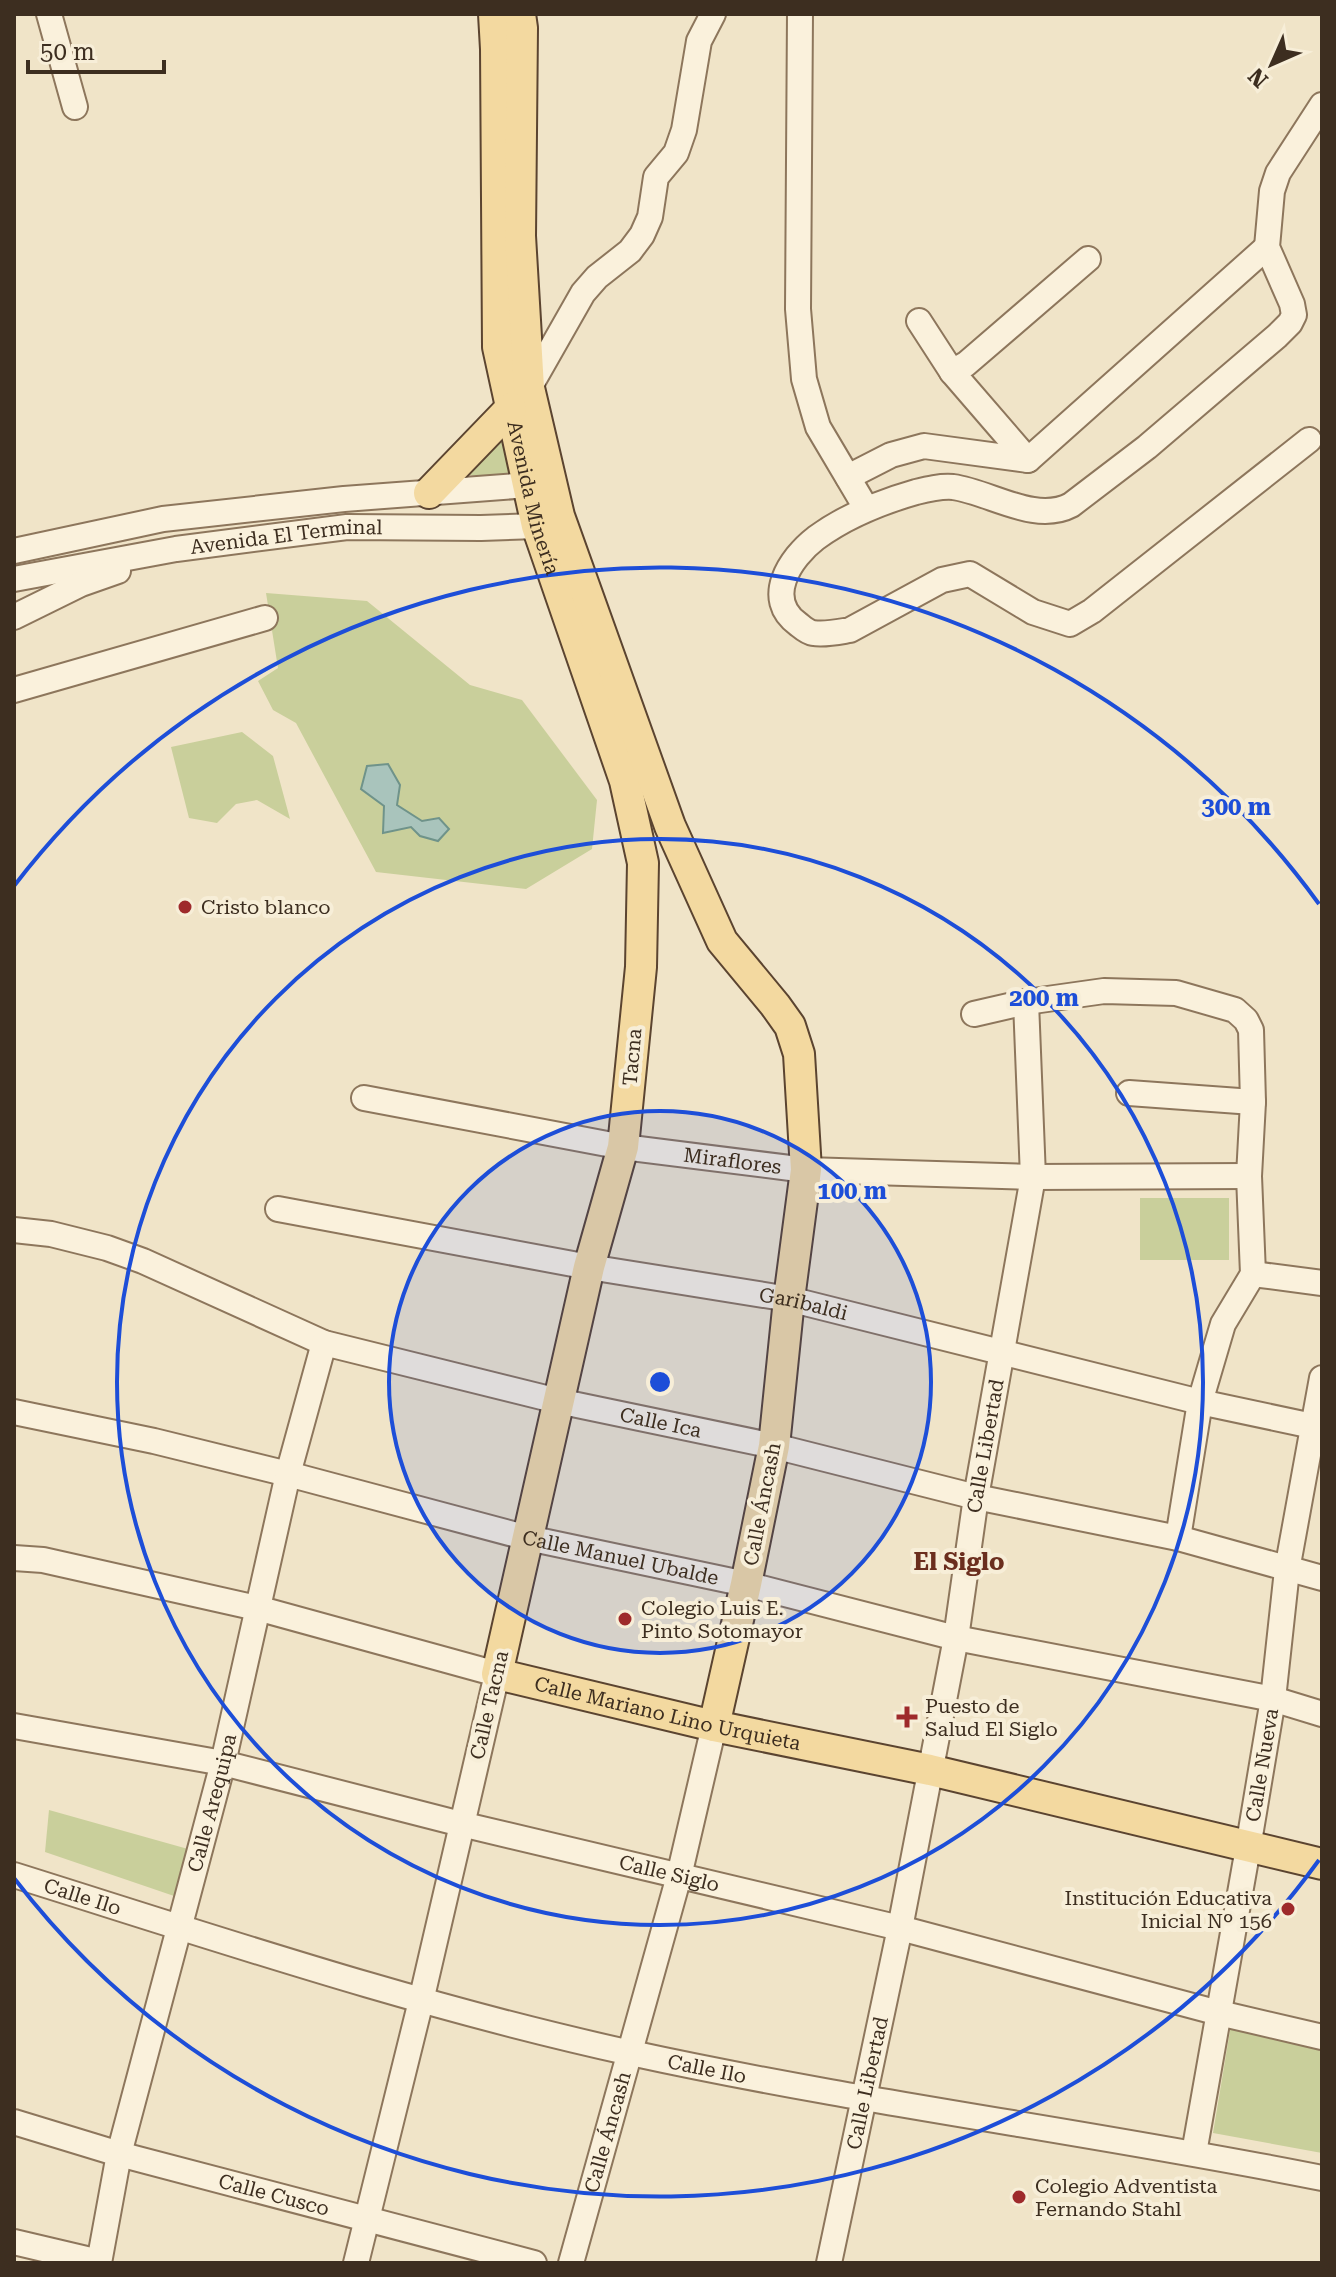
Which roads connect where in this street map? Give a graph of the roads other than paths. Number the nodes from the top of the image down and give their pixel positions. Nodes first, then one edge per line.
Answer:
1 (49, 14) edge
2 (494, 14) edge
3 (713, 14) edge
4 (800, 14) edge
5 (524, 19) edge
6 (1322, 105) edge
7 (75, 107) dead end
8 (1267, 247) junction
9 (1088, 259) dead end
10 (919, 321) dead end
11 (952, 372) junction
12 (520, 398) junction
13 (1309, 440) dead end
14 (1028, 460) junction
15 (848, 477) junction
16 (540, 482) junction
17 (429, 493) junction
18 (344, 499) junction
19 (866, 508) junction
20 (548, 521) junction
21 (347, 527) junction
22 (176, 549) junction
23 (14, 551) edge
24 (14, 579) edge
25 (14, 617) edge
26 (265, 618) dead end
27 (14, 690) edge
28 (722, 941) joint
29 (641, 967) joint
30 (1026, 1002) junction
31 (974, 1014) dead end
32 (1129, 1093) dead end
33 (364, 1098) dead end
34 (1253, 1102) junction
35 (623, 1147) junction
36 (806, 1170) junction
37 (1249, 1176) junction
38 (1033, 1177) junction
39 (278, 1209) dead end
40 (14, 1230) edge
41 (589, 1267) junction
42 (1253, 1274) junction
43 (1322, 1283) edge
44 (789, 1299) junction
45 (324, 1343) junction
46 (1001, 1352) junction
47 (1322, 1378) edge
48 (558, 1401) junction
49 (1200, 1402) junction
50 (14, 1412) edge
51 (1317, 1426) edge
52 (774, 1446) junction
53 (288, 1474) junction
54 (976, 1497) junction
55 (528, 1538) junction
56 (1178, 1538) junction
57 (14, 1558) edge
58 (1287, 1570) junction
59 (1322, 1578) edge
60 (746, 1584) junction
61 (257, 1608) junction
62 (956, 1638) junction
63 (497, 1674) junction
64 (1273, 1699) junction
65 (1322, 1714) edge
66 (14, 1726) edge
67 (714, 1726) junction
68 (223, 1763) junction
69 (930, 1770) junction
70 (461, 1824) junction
71 (1248, 1848) junction
72 (1322, 1864) edge
73 (14, 1875) edge
74 (679, 1876) junction
75 (178, 1927) junction
76 (900, 1928) junction
77 (421, 2001) junction
78 (1219, 2013) junction
79 (1322, 2037) edge
80 (630, 2052) junction
81 (865, 2098) junction
82 (14, 2122) edge
83 (1194, 2153) junction
84 (119, 2154) junction
85 (1322, 2178) edge
86 (366, 2219) junction
87 (14, 2242) edge
88 (99, 2262) edge
89 (356, 2263) edge
90 (534, 2263) edge
91 (571, 2263) edge
92 (829, 2263) edge

1 - 7 street
2 - 12 main road, Avenida Minería
3 - 12 street
4 - 15 street
5 - 12 main road, Avenida Minería
6 - 8 street
8 - 14 street
8 - 19 street
9 - 11 street
10 - 11 street
11 - 14 street
12 - 16 main road, Avenida Minería
12 - 17 main road
13 - 19 street
14 - 15 street
15 - 19 street
16 - 17 street, Avenida El Terminal
16 - 20 main road, Avenida Minería
17 - 18 street, Avenida El Terminal
18 - 21 street
18 - 23 street, Avenida El Terminal
20 - 21 street, Avenida El Terminal
20 - 28 main road, Avenida Minería
20 - 29 main road, Avenida Minería
21 - 22 street, Avenida El Terminal
22 - 24 street, Avenida El Terminal
22 - 25 street
26 - 27 street
28 - 36 main road, Calle Áncash
29 - 35 main road, Tacna
30 - 31 street
30 - 34 street
30 - 38 street, Calle Libertad
32 - 34 street
33 - 35 street, Miraflores
34 - 37 street
35 - 36 street, Miraflores
35 - 41 main road, Calle Tacna
36 - 38 street, Miraflores
36 - 44 main road, Calle Áncash
37 - 38 street, Miraflores
37 - 42 street
38 - 46 street, Calle Libertad
39 - 41 street, Garibaldi
40 - 45 street, Calle Ica
41 - 44 street, Garibaldi
41 - 48 main road, Calle Tacna
42 - 43 street
42 - 49 street
44 - 46 street, Garibaldi
44 - 52 main road, Calle Áncash
45 - 48 street, Calle Ica
45 - 53 street, Calle Arequipa
46 - 49 street, Garibaldi
46 - 54 street, Calle Libertad
47 - 51 street, Calle Nueva
48 - 52 street, Calle Ica
48 - 55 main road, Calle Tacna
49 - 51 street, Garibaldi
49 - 56 street
50 - 53 street, Calle Manuel Ubalde
51 - 58 street, Calle Nueva
52 - 54 street, Calle Ica
52 - 60 main road, Calle Áncash
53 - 55 street, Calle Manuel Ubalde
53 - 61 street, Calle Arequipa
54 - 56 street, Calle Ica
54 - 62 street, Calle Libertad
55 - 60 street, Calle Manuel Ubalde
55 - 63 main road, Calle Tacna
56 - 58 street, Calle Ica
57 - 61 street, Calle Mariano Lino Urquieta
58 - 59 street, Calle Ica
58 - 64 street, Calle Nueva
60 - 62 street, Calle Manuel Ubalde
60 - 67 main road, Calle Áncash
61 - 63 street, Calle Mariano Lino Urquieta
61 - 68 street, Calle Arequipa
62 - 64 street, Calle Manuel Ubalde
62 - 69 street, Calle Libertad
63 - 67 main road, Calle Mariano Lino Urquieta
63 - 70 street, Calle Tacna
64 - 65 street, Calle Manuel Ubalde
64 - 71 street, Calle Nueva
66 - 68 street, Calle Siglo
67 - 69 main road, Calle Mariano Lino Urquieta
67 - 74 street, Calle Áncash
68 - 70 street, Calle Siglo
68 - 75 street, Calle Arequipa
69 - 71 main road, Calle Mariano Lino Urquieta
69 - 76 street, Calle Libertad
70 - 74 street, Calle Siglo
70 - 77 street, Calle Tacna
71 - 72 main road, Calle Mariano Lino Urquieta
71 - 78 street, Calle Nueva
73 - 75 street, Calle Ilo
74 - 76 street, Calle Siglo
74 - 80 street, Calle Áncash
75 - 77 street, Calle Ilo
75 - 84 street, Calle Arequipa
76 - 78 street, Calle Siglo
76 - 81 street, Calle Libertad
77 - 80 street, Calle Ilo
77 - 86 street, Calle Tacna
78 - 79 street, Calle Siglo
78 - 83 street, Calle Nueva
80 - 81 street, Calle Ilo
80 - 91 street, Calle Áncash
81 - 83 street, Calle Ilo
81 - 92 street, Calle Libertad
82 - 84 street, Calle Cusco
83 - 85 street, Calle Ilo
84 - 86 street, Calle Cusco
84 - 88 street, Calle Arequipa
86 - 89 street, Calle Tacna
86 - 90 street, Calle Cusco
87 - 88 street

